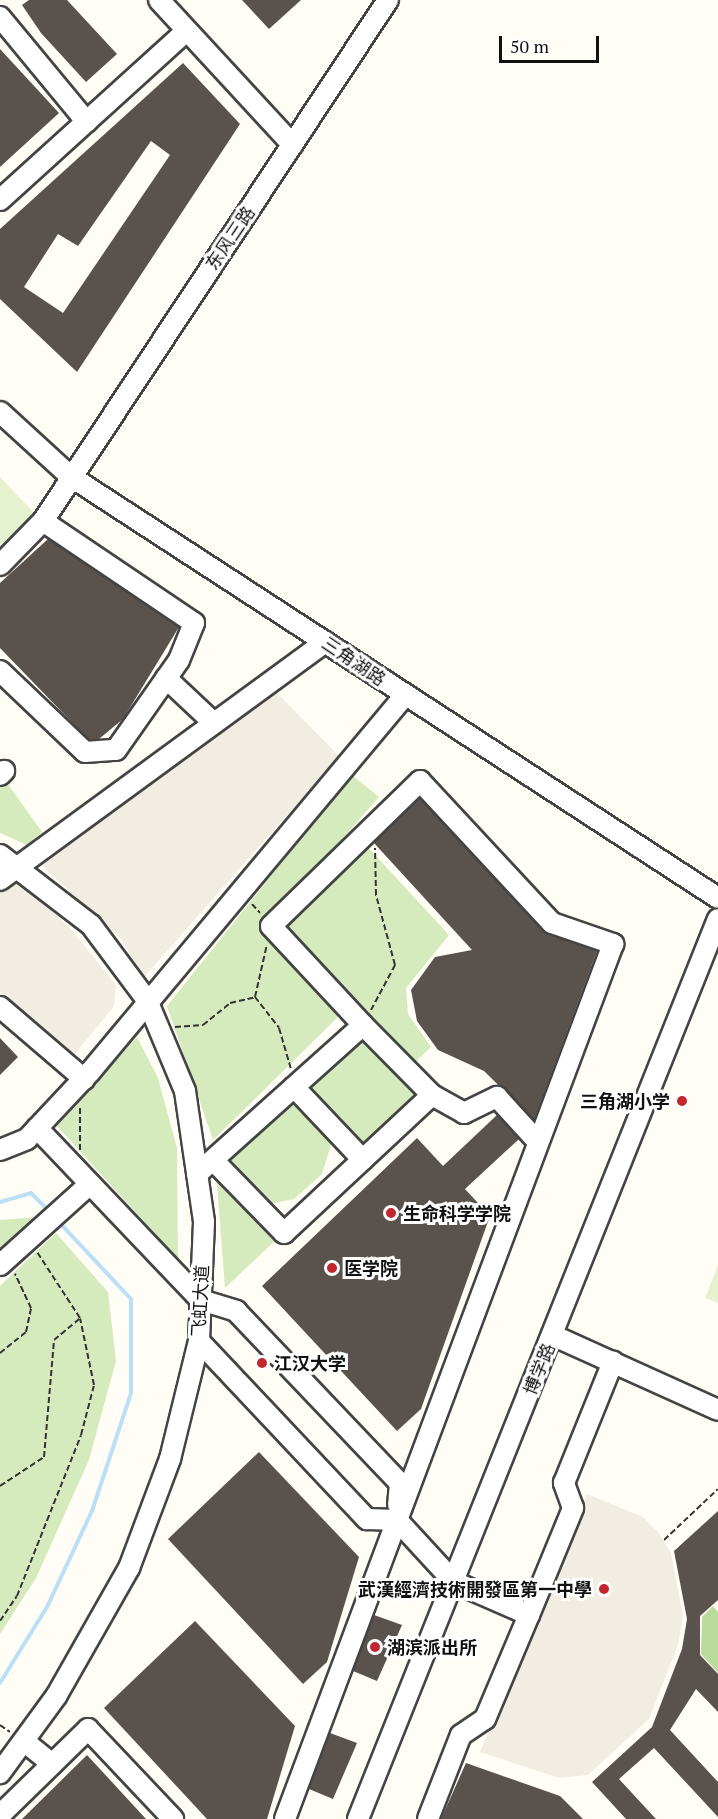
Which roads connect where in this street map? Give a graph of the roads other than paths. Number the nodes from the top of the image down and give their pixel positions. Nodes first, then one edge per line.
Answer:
1 (159, 0) edge
2 (388, 0) edge
3 (0, 17) edge
4 (184, 33) junction
5 (87, 122) junction
6 (293, 145) junction
7 (3, 191) edge
8 (0, 412) edge
9 (70, 476) junction
10 (43, 521) junction
11 (0, 565) edge
12 (325, 642) junction
13 (0, 671) edge
14 (166, 678) junction
15 (405, 695) junction
16 (214, 723) junction
17 (0, 855) edge
18 (19, 865) junction
19 (0, 880) edge
20 (718, 898) edge
21 (718, 919) edge
22 (147, 1000) junction
23 (0, 1007) edge
24 (363, 1025) junction
25 (82, 1081) junction
26 (294, 1087) junction
27 (432, 1095) junction
28 (37, 1128) junction
29 (538, 1142) junction
30 (0, 1150) edge
31 (213, 1160) junction
32 (363, 1160) junction
33 (197, 1174) junction
34 (85, 1179) junction
35 (3, 1262) edge
36 (201, 1300) junction
37 (552, 1335) junction
38 (199, 1341) junction
39 (613, 1362) junction
40 (718, 1410) edge
41 (397, 1520) junction
42 (454, 1582) junction
43 (529, 1615) junction
44 (25, 1742) junction
45 (52, 1764) junction
46 (0, 1773) edge
47 (2, 1810) edge
48 (172, 1819) edge
49 (285, 1819) edge
50 (358, 1819) edge
51 (428, 1819) edge

1 - 4 street
2 - 6 street, 东风三路
3 - 5 street
4 - 5 street
4 - 6 street
5 - 7 street
6 - 9 street, 东风三路
8 - 9 street, 三角湖路
9 - 10 street, 东风三路
9 - 12 street, 三角湖路
10 - 11 street, 东风三路
10 - 14 street
12 - 15 street, 三角湖路
12 - 16 street
13 - 14 street
14 - 16 street
15 - 20 street, 三角湖路
15 - 22 street
16 - 18 street
17 - 18 street, 飞虹大道
18 - 19 street
18 - 22 street, 飞虹大道
21 - 37 street, 博学路
22 - 25 street
22 - 33 street, 飞虹大道
23 - 25 street
24 - 26 street
24 - 27 street
24 - 29 street
25 - 28 street
26 - 31 street
26 - 32 street
27 - 29 street
27 - 32 street
28 - 30 street
28 - 34 street
29 - 41 street
31 - 32 street
31 - 33 street
33 - 36 street, 飞虹大道
34 - 35 street
34 - 36 street
36 - 38 street, 飞虹大道
36 - 41 street
37 - 39 street
37 - 42 street, 博学路
38 - 41 street
38 - 44 street, 飞虹大道
39 - 40 street
39 - 43 street
41 - 42 street
41 - 49 street
42 - 43 street
42 - 50 street, 博学路
43 - 51 street
44 - 45 street
44 - 46 street, 飞虹大道
45 - 47 street
45 - 48 street

